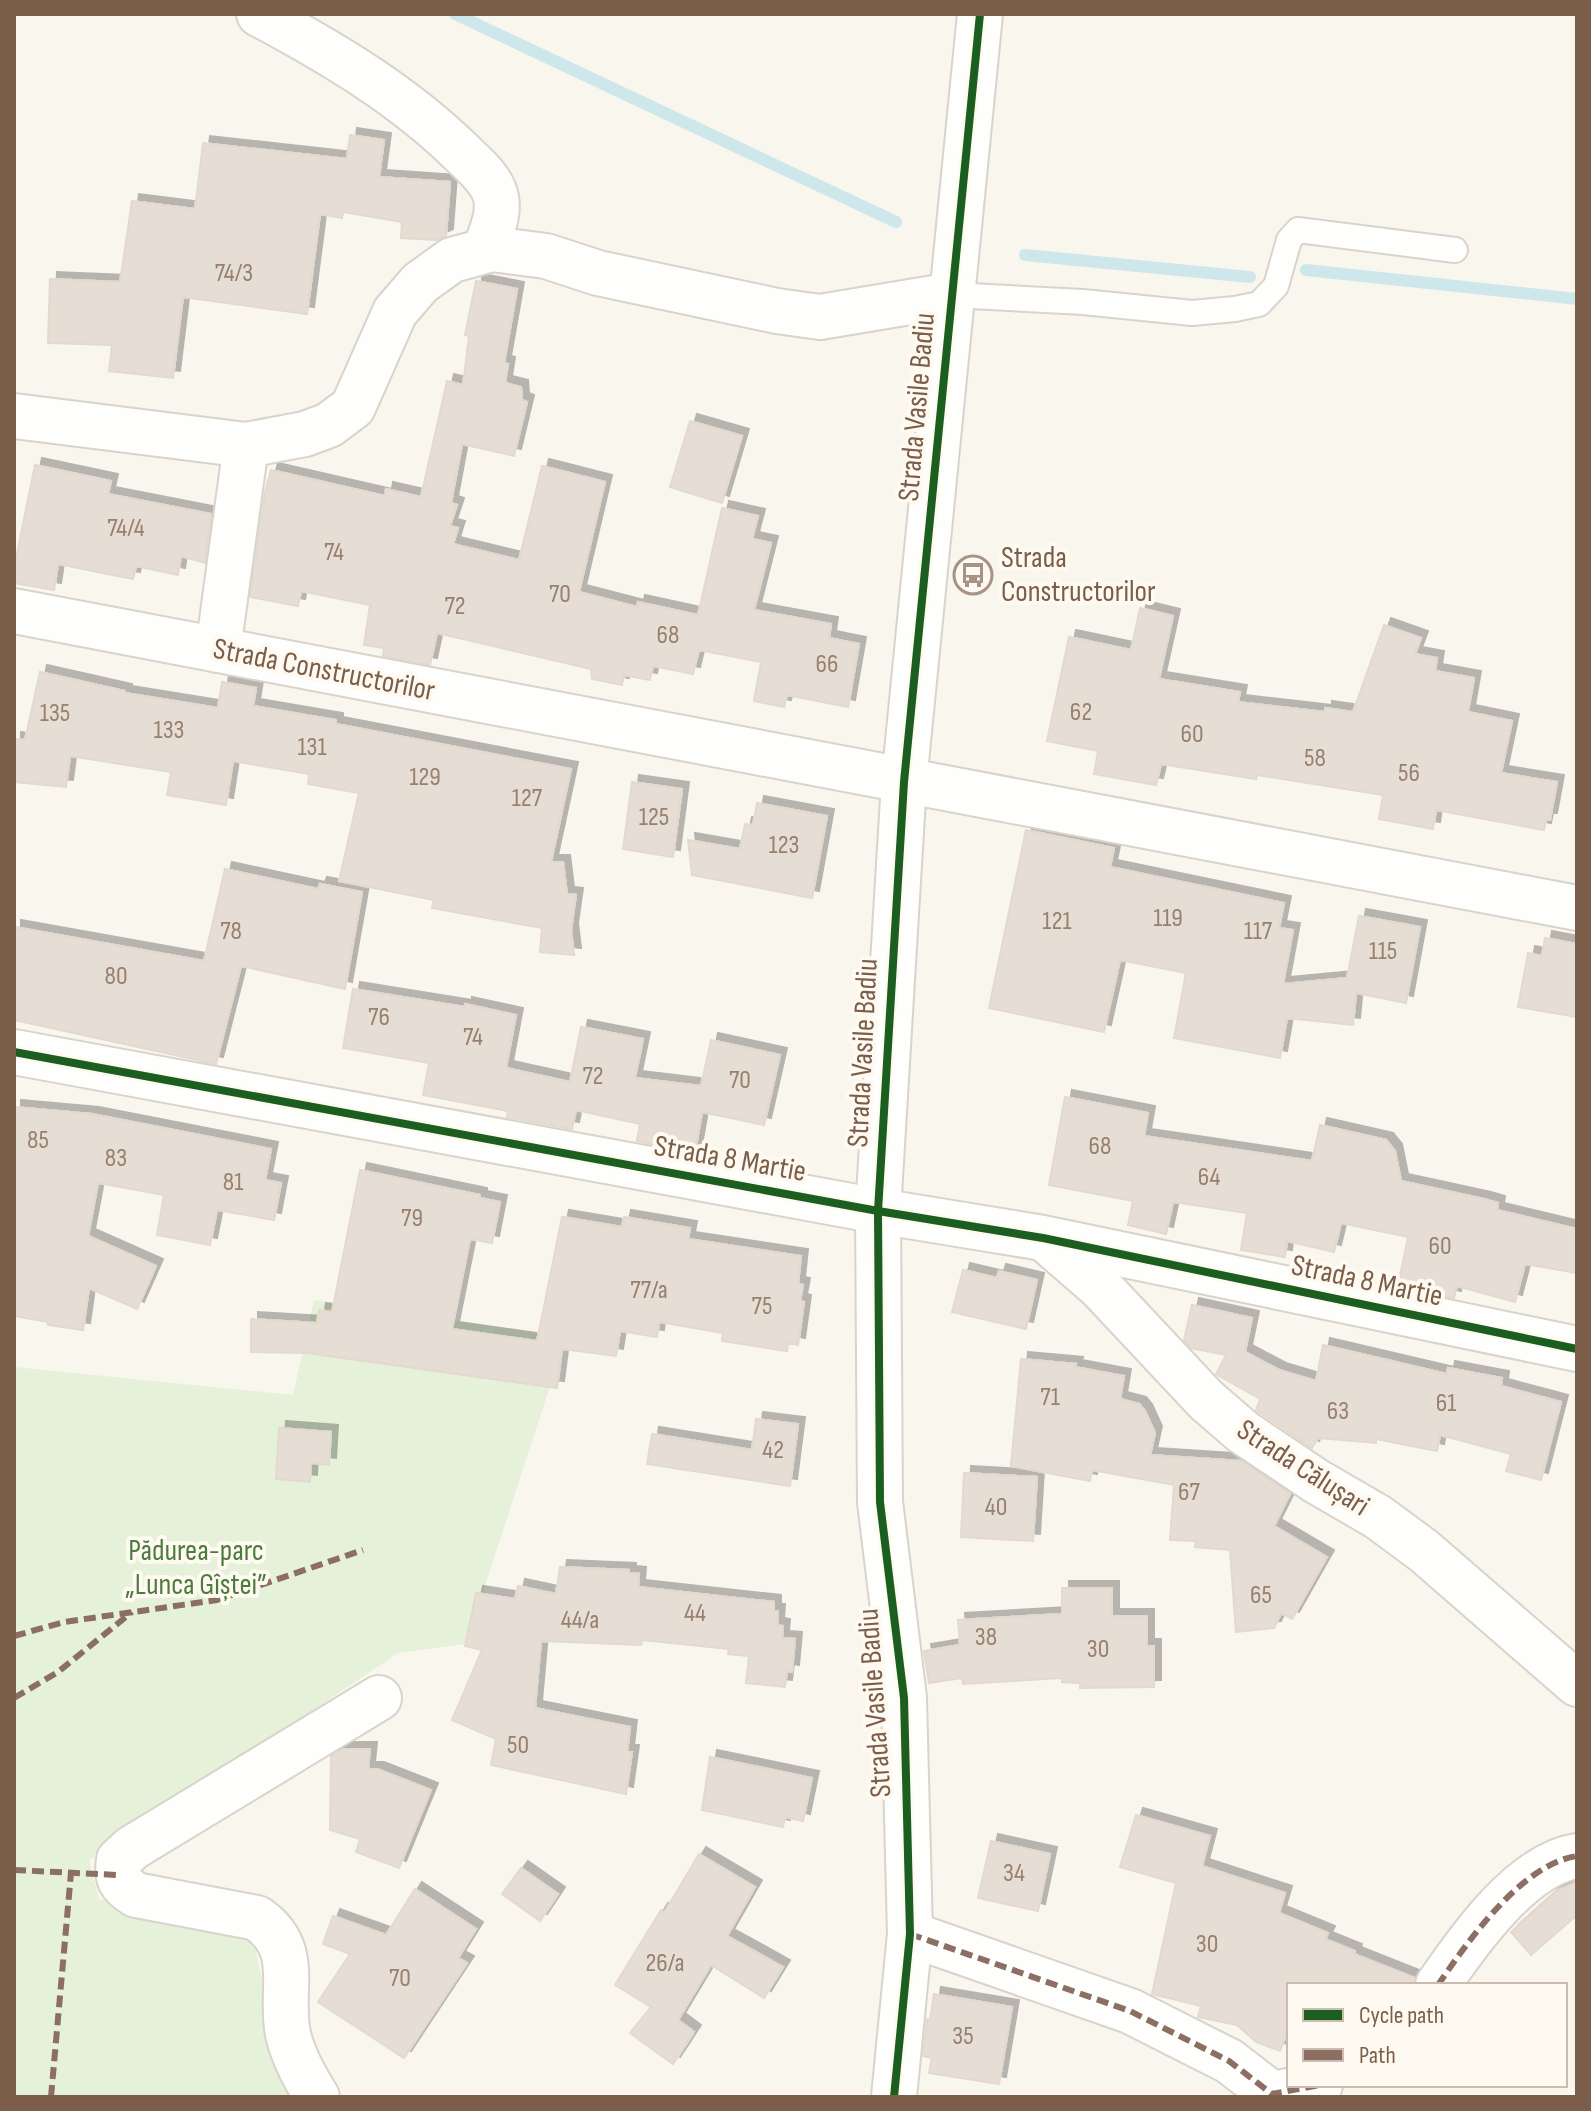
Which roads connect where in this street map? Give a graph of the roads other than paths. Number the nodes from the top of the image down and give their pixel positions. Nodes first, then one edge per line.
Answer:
1 (259, 14) edge
2 (980, 14) edge
3 (485, 250) junction
4 (1455, 250) dead end
5 (952, 295) junction
6 (14, 416) edge
7 (246, 445) junction
8 (14, 611) edge
9 (218, 650) junction
10 (904, 782) junction
11 (1577, 908) edge
12 (14, 1052) edge
13 (878, 1211) junction
14 (1043, 1238) junction
15 (1577, 1349) edge
16 (1577, 1684) edge
17 (379, 1698) dead end
18 (1577, 1856) edge
19 (910, 1934) junction
20 (1440, 1983) edge
21 (1310, 2087) edge
22 (1266, 2096) edge
23 (317, 2097) edge
24 (894, 2097) edge

1 - 3 street
2 - 5 street, Strada Vasile Badiu
3 - 5 street
3 - 7 street
4 - 5 lane
5 - 10 street, Strada Vasile Badiu
6 - 7 street
7 - 9 street
8 - 9 street, Strada Constructorilor
9 - 10 street, Strada Constructorilor
10 - 11 street, Strada Constructorilor
10 - 13 street, Strada Vasile Badiu
12 - 13 street, Strada 8 Martie
13 - 14 street, Strada 8 Martie
13 - 19 street, Strada Vasile Badiu
14 - 15 street, Strada 8 Martie
14 - 16 street, Strada Călușari
17 - 23 street
18 - 20 street
19 - 22 street
19 - 24 street, Strada Vasile Badiu
21 - 22 street

